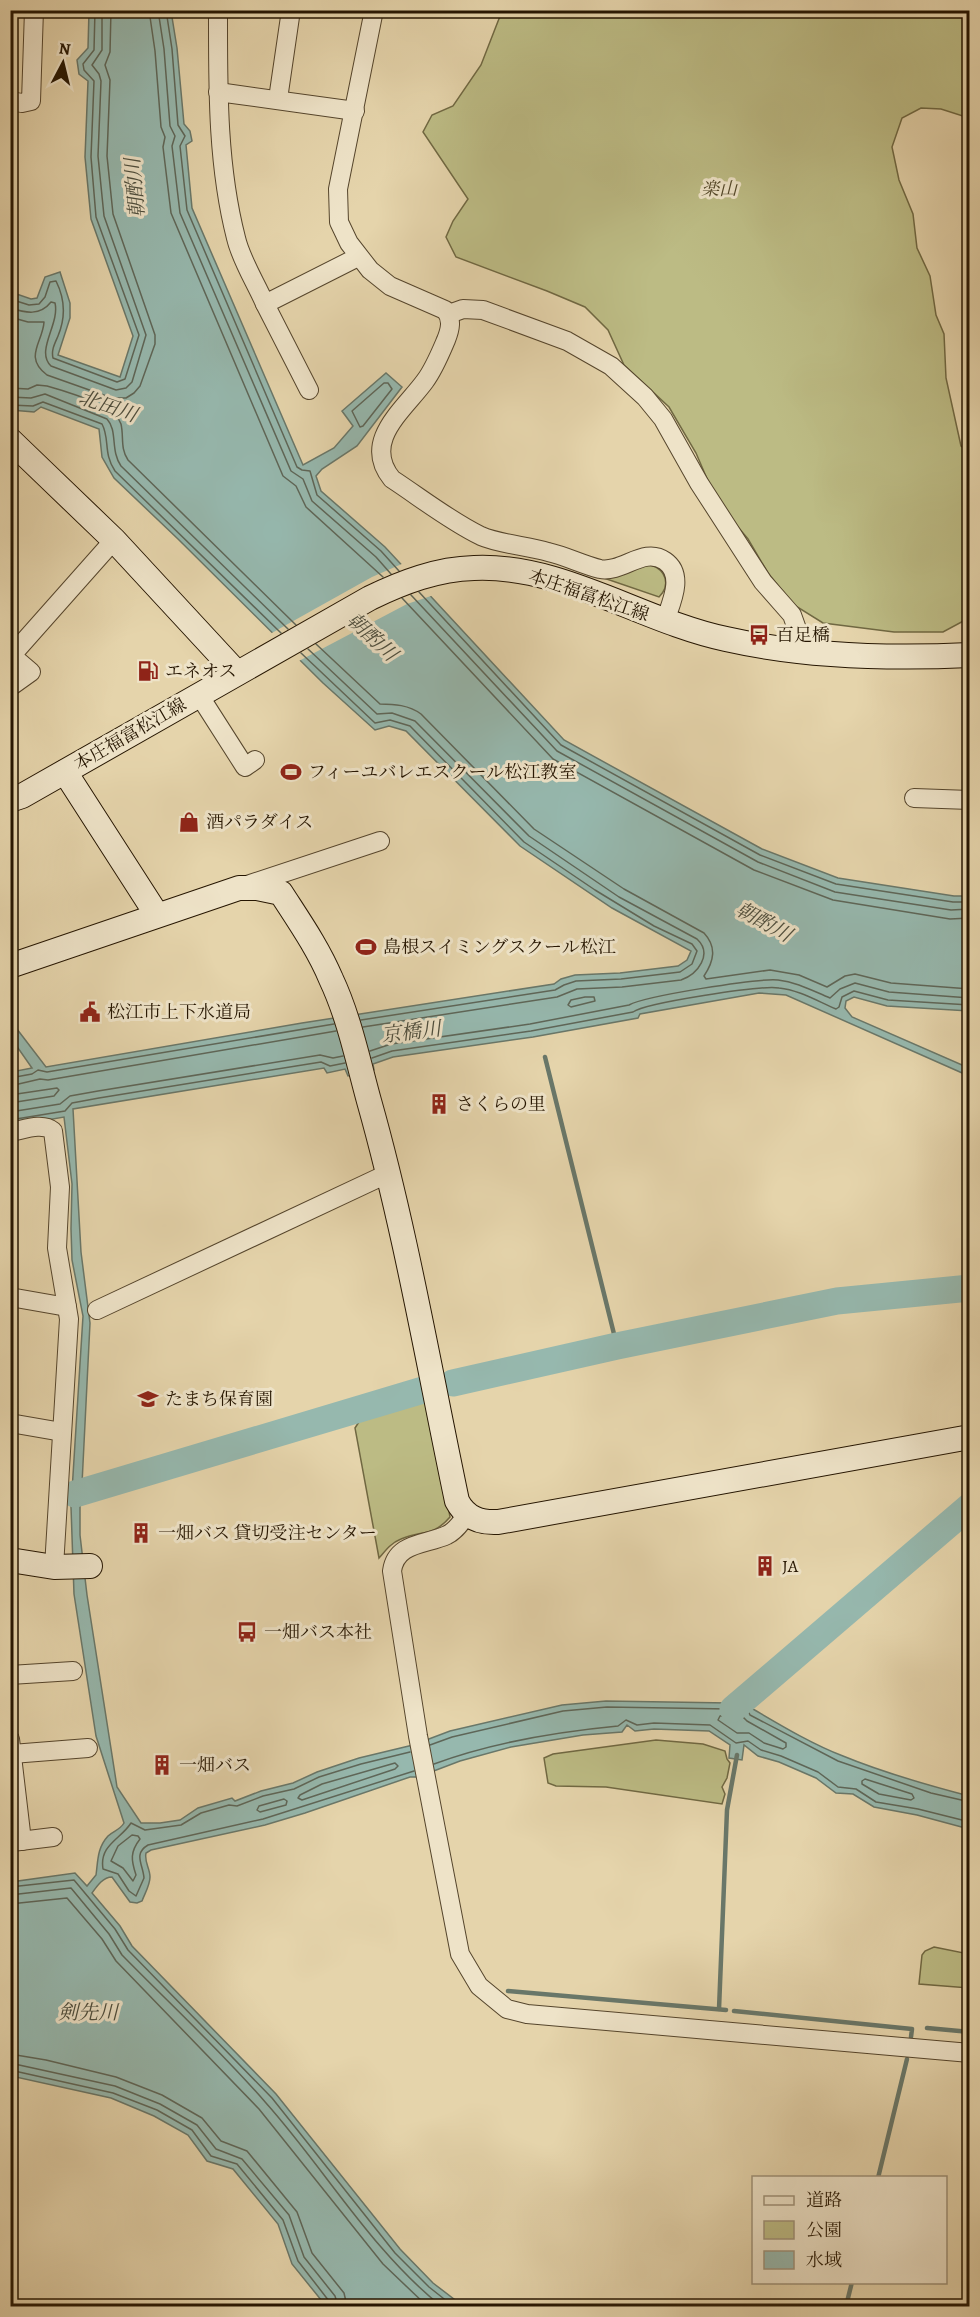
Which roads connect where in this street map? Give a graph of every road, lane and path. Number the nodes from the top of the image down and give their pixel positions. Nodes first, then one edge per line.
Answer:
1 (34, 10) edge
2 (218, 10) edge
3 (291, 10) edge
4 (374, 10) edge
5 (218, 92) junction
6 (278, 99) junction
7 (10, 101) edge
8 (355, 111) junction
9 (358, 257) junction
10 (265, 304) junction
11 (449, 314) junction
12 (309, 390) dead end
13 (10, 440) edge
14 (114, 540) junction
15 (665, 621) junction
16 (795, 651) junction
17 (11, 654) edge
18 (969, 655) edge
19 (237, 673) junction
20 (10, 687) edge
21 (199, 695) junction
22 (255, 760) dead end
23 (66, 771) junction
24 (914, 798) dead end
25 (10, 800) edge
26 (969, 800) edge
27 (380, 841) dead end
28 (239, 888) junction
29 (157, 915) junction
30 (10, 966) edge
31 (10, 1132) edge
32 (389, 1173) junction
33 (10, 1297) edge
34 (67, 1307) junction
35 (96, 1310) dead end
36 (10, 1423) edge
37 (62, 1432) junction
38 (969, 1437) edge
39 (467, 1515) junction
40 (10, 1560) edge
41 (90, 1566) dead end
42 (59, 1567) junction
43 (73, 1671) dead end
44 (10, 1675) edge
45 (11, 1747) edge
46 (88, 1748) dead end
47 (53, 1837) dead end
48 (16, 1842) edge
49 (969, 2053) edge

1 - 7 street
2 - 5 street
3 - 6 street
4 - 8 street
5 - 6 street
5 - 10 street
6 - 8 street
8 - 9 street
9 - 10 street
9 - 11 street
10 - 12 street
11 - 15 street
11 - 16 street
13 - 14 street
14 - 17 street
14 - 19 street
15 - 16 street, 本庄福富松江線
15 - 19 street, 本庄福富松江線
16 - 18 street, 本庄福富松江線
17 - 20 street
19 - 21 street, 本庄福富松江線
21 - 22 street
21 - 23 street, 本庄福富松江線
23 - 25 street, 本庄福富松江線
23 - 29 street
24 - 26 street
27 - 28 street
28 - 29 street
28 - 32 street
29 - 30 street
31 - 34 street
32 - 35 street
32 - 39 street
33 - 34 street
34 - 37 street
36 - 37 street
37 - 42 street
38 - 39 street
39 - 49 street
40 - 42 street
41 - 42 street
43 - 44 street
45 - 46 street
45 - 48 street
47 - 48 street

